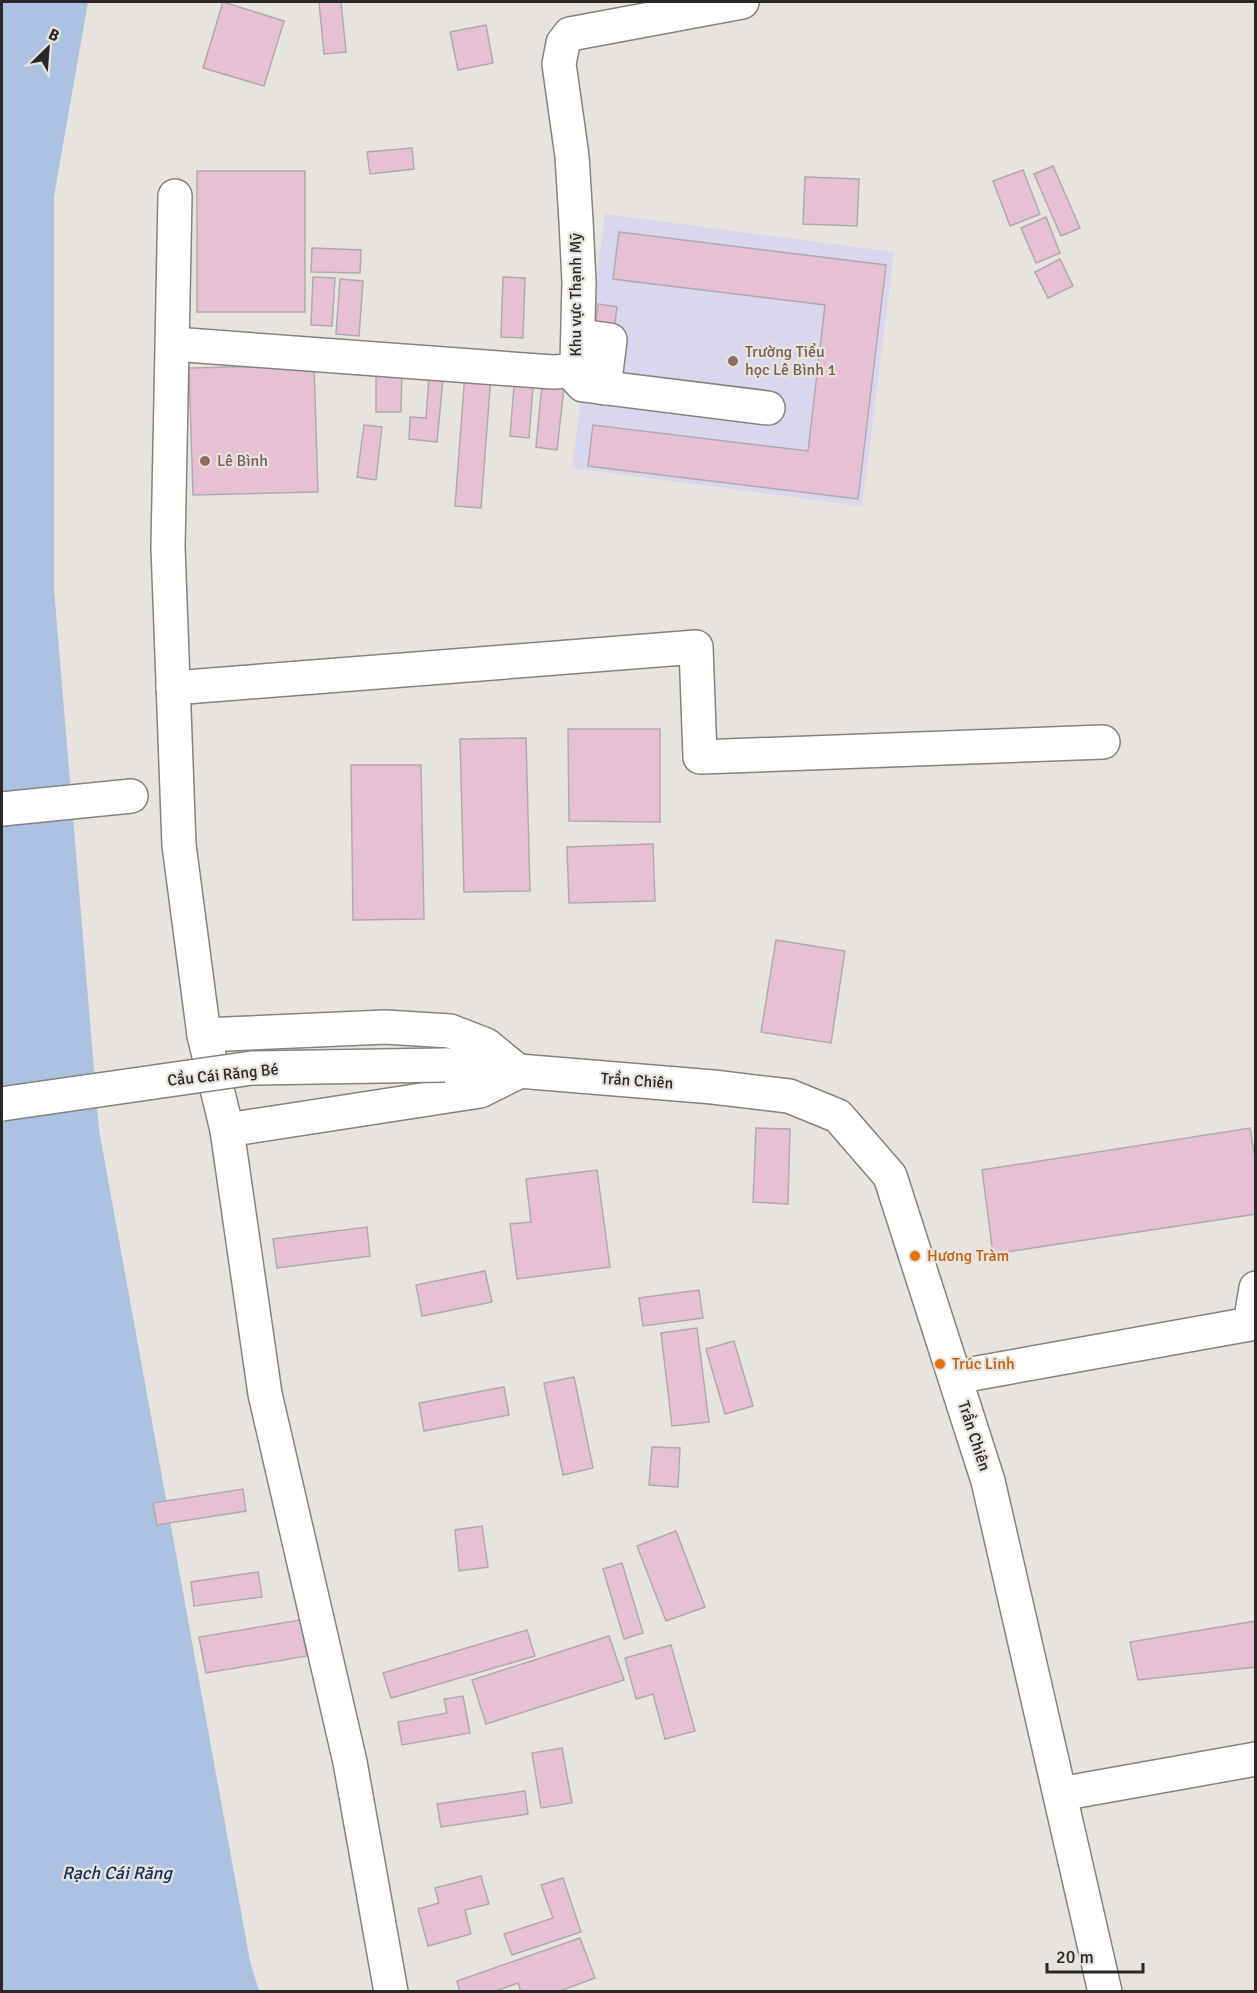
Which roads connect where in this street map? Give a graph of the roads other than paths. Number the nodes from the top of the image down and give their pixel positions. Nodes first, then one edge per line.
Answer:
1 (742, 2) edge
2 (175, 196) dead end
3 (579, 336) junction
4 (173, 344) junction
5 (570, 371) junction
6 (604, 388) junction
7 (768, 408) dead end
8 (173, 688) junction
9 (1103, 742) dead end
10 (130, 796) dead end
11 (2, 809) edge
12 (204, 1035) junction
13 (445, 1065) joint
14 (519, 1072) junction
15 (2, 1104) edge
16 (227, 1130) junction
17 (1256, 1288) edge
18 (955, 1377) junction
19 (1256, 1759) edge
20 (1060, 1794) junction
21 (391, 1992) edge
22 (1105, 1992) edge

1 - 3 street, Khu vực Thạnh Mỹ
2 - 4 street
3 - 5 street, Khu vực Thạnh Mỹ
3 - 6 street
4 - 5 street, Khu vực Thạnh Mỹ
4 - 8 street
5 - 6 street
6 - 7 street
8 - 9 street
8 - 12 street
10 - 11 street
12 - 14 street
12 - 16 street
13 - 14 street, Trần Chiên
13 - 15 street, Cầu Cái Răng Bé, bridge
14 - 16 street
14 - 18 street, Trần Chiên
16 - 21 street
17 - 18 street
18 - 20 street, Trần Chiên
19 - 20 street
20 - 22 street, Trần Chiên

